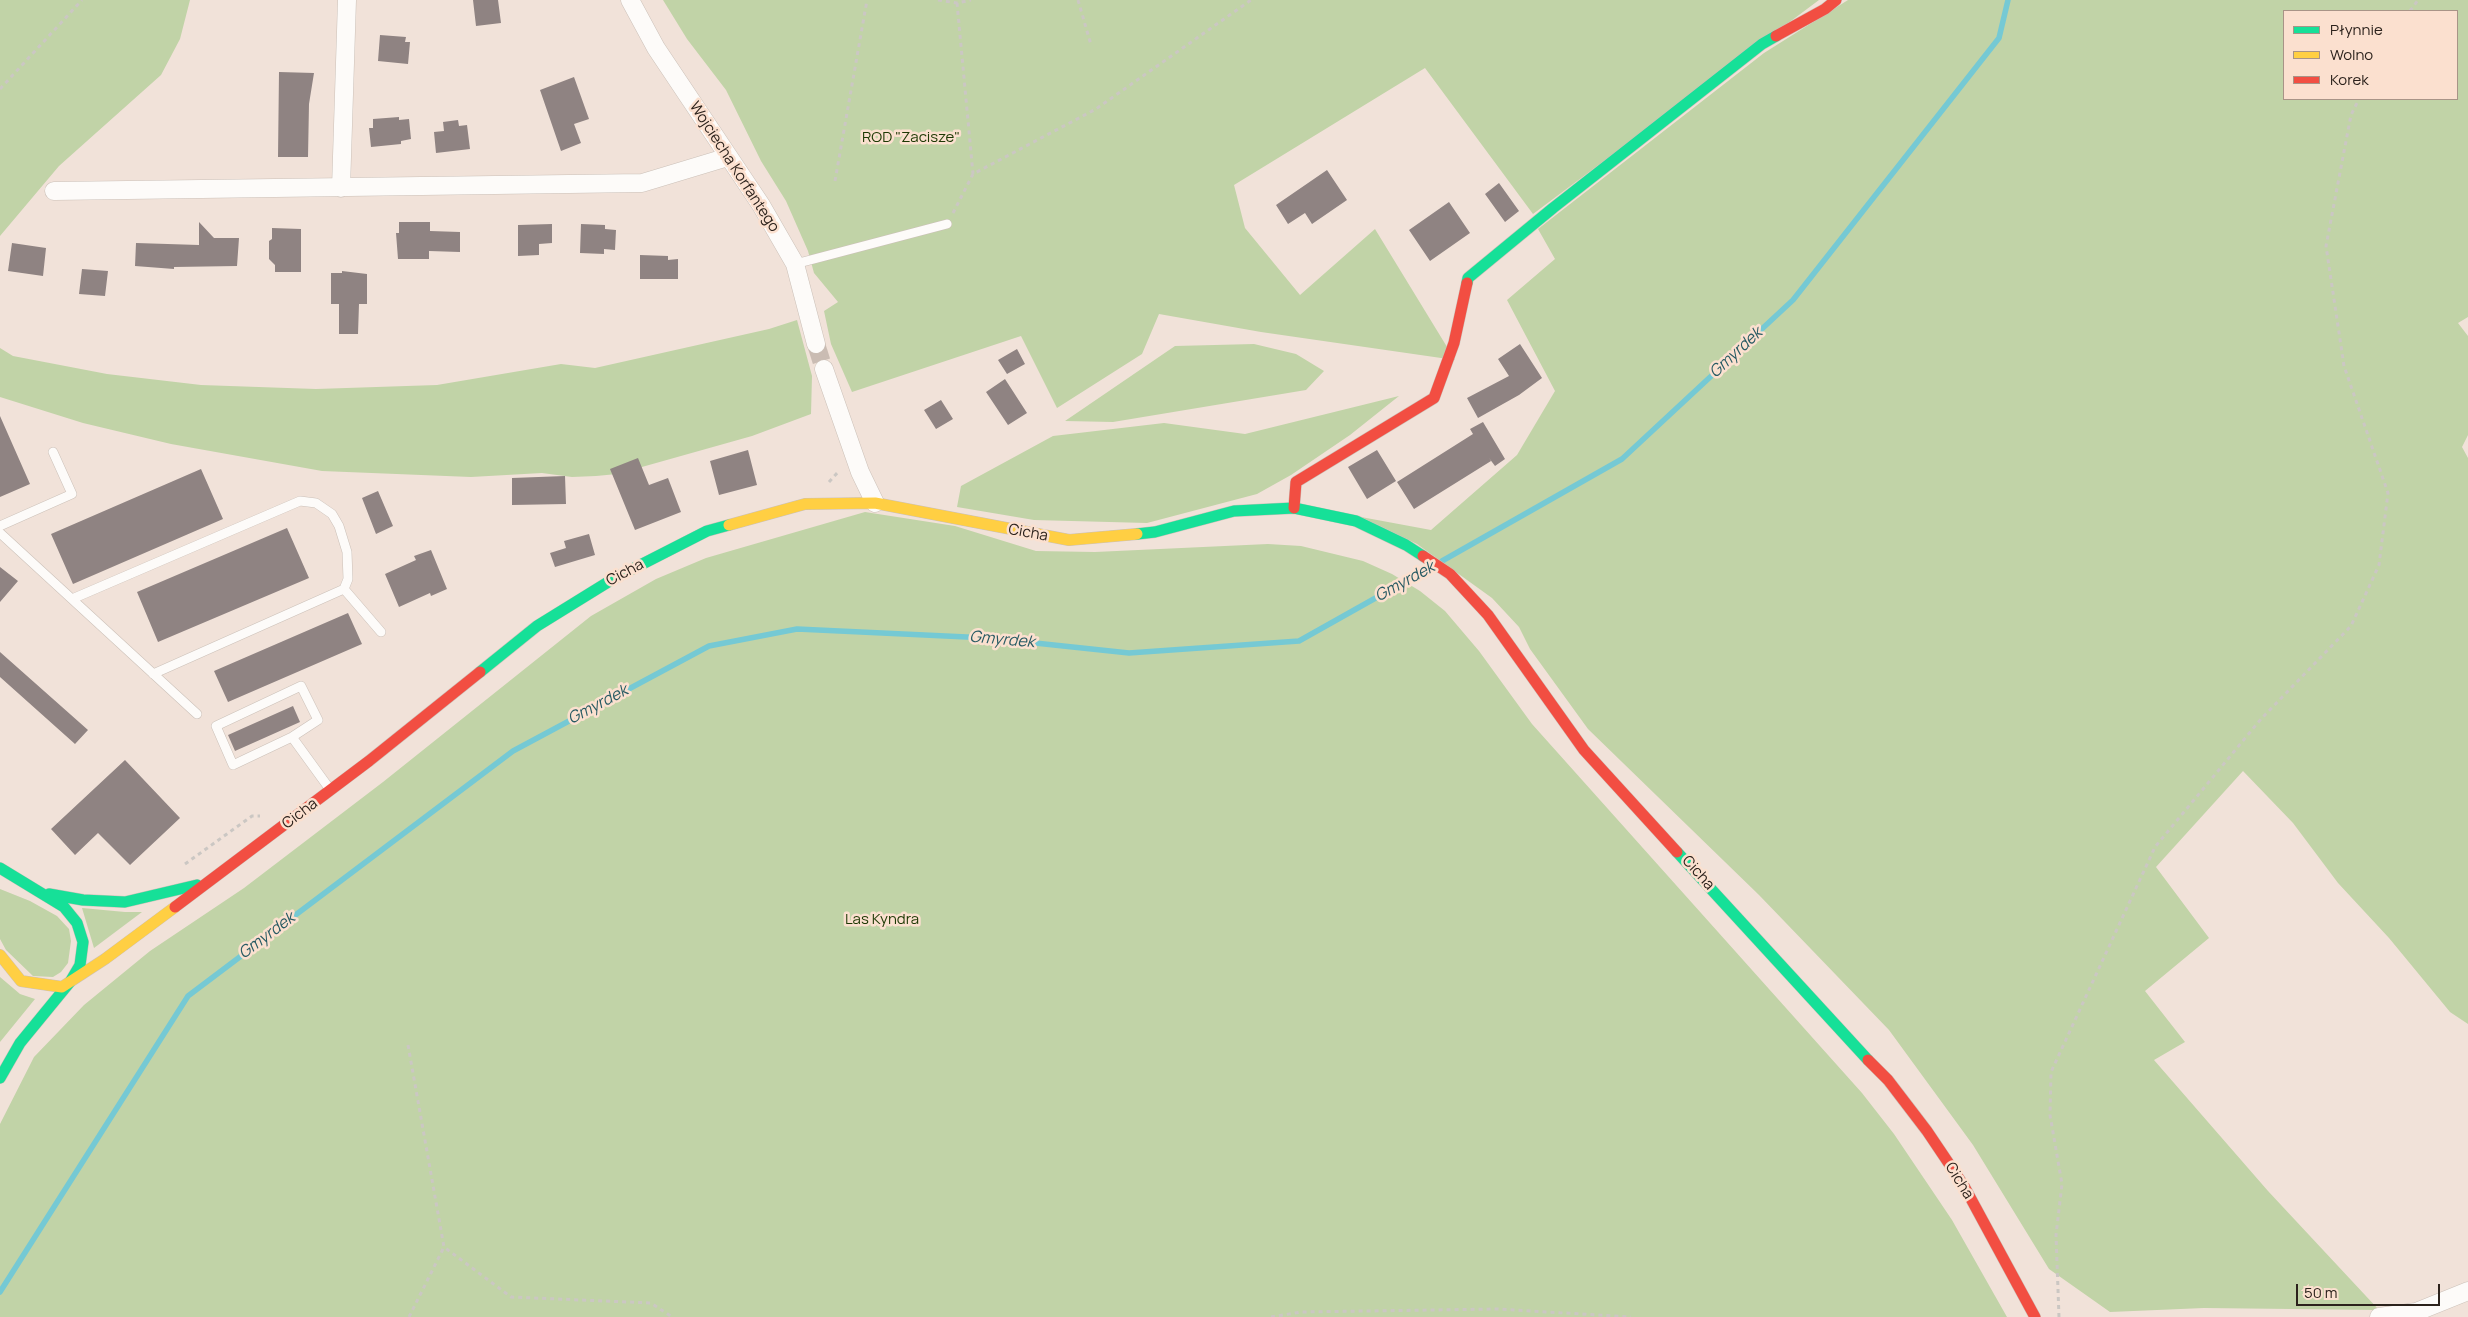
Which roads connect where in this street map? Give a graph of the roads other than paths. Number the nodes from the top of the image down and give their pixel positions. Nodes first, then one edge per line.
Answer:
1 (347, 0) edge
2 (630, 0) edge
3 (1836, 0) edge
4 (728, 157) junction
5 (341, 188) junction
6 (54, 191) dead end
7 (947, 224) road end
8 (795, 264) junction
9 (816, 344) tunnel mouth
10 (824, 369) tunnel mouth
11 (53, 452) dead end
12 (875, 503) junction
13 (1294, 508) junction
14 (0, 526) edge
15 (0, 533) edge
16 (344, 589) junction
17 (72, 599) junction
18 (381, 632) dead end
19 (153, 674) junction
20 (197, 714) dead end
21 (292, 737) junction
22 (331, 790) junction
23 (0, 868) edge
24 (209, 882) junction
25 (43, 893) junction
26 (0, 955) edge
27 (70, 982) junction
28 (0, 1078) edge
29 (2468, 1291) edge
30 (2035, 1317) edge
31 (2379, 1317) edge

1 - 5 street
2 - 4 street, Wojciecha Korfantego
3 - 13 street
4 - 5 street
4 - 8 street, Wojciecha Korfantego
5 - 6 street
7 - 8 lane
8 - 9 street, Wojciecha Korfantego
10 - 12 street
11 - 14 lane
12 - 13 street, Cicha
12 - 22 street, Cicha
13 - 30 street, Cicha
15 - 17 lane
16 - 17 lane
16 - 18 lane
16 - 19 lane
17 - 19 lane
19 - 20 lane
21 - 21 lane
21 - 22 lane
22 - 24 street, Cicha
23 - 25 street
24 - 25 street
24 - 27 street, Cicha
25 - 27 street
26 - 27 street
27 - 28 street
29 - 31 street

